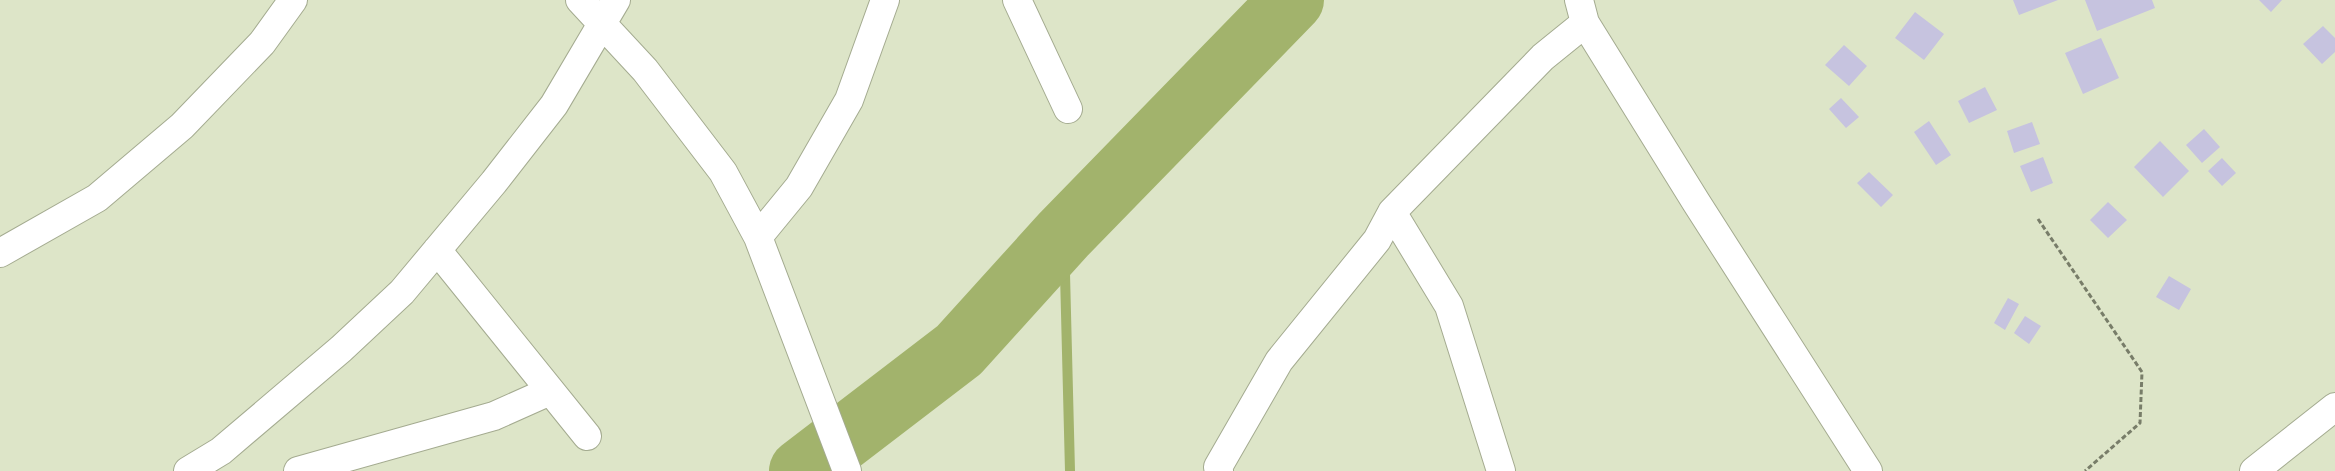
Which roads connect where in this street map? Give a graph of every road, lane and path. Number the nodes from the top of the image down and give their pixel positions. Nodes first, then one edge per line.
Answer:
1 (293, 0) edge
2 (580, 0) edge
3 (616, 0) edge
4 (885, 0) edge
5 (1017, 0) edge
6 (1582, 12) edge
7 (602, 24) junction
8 (1068, 108) dead end
9 (1392, 212) junction
10 (2038, 219) dead end
11 (758, 238) junction
12 (437, 250) junction
13 (0, 253) edge
14 (550, 391) junction
15 (2335, 406) edge
16 (587, 436) dead end
17 (188, 471) edge
18 (298, 471) edge
19 (846, 471) edge
20 (1219, 471) edge
21 (1501, 471) edge
22 (1868, 471) edge
23 (2085, 471) edge
24 (2254, 471) edge

1 - 13 street
2 - 7 street
3 - 7 street
4 - 11 street
5 - 8 street
6 - 9 street
6 - 22 street
7 - 11 street
7 - 12 street
9 - 20 street
9 - 21 street
10 - 23 path
11 - 19 street
12 - 14 street
12 - 17 street
14 - 16 street
14 - 18 street
15 - 24 street

